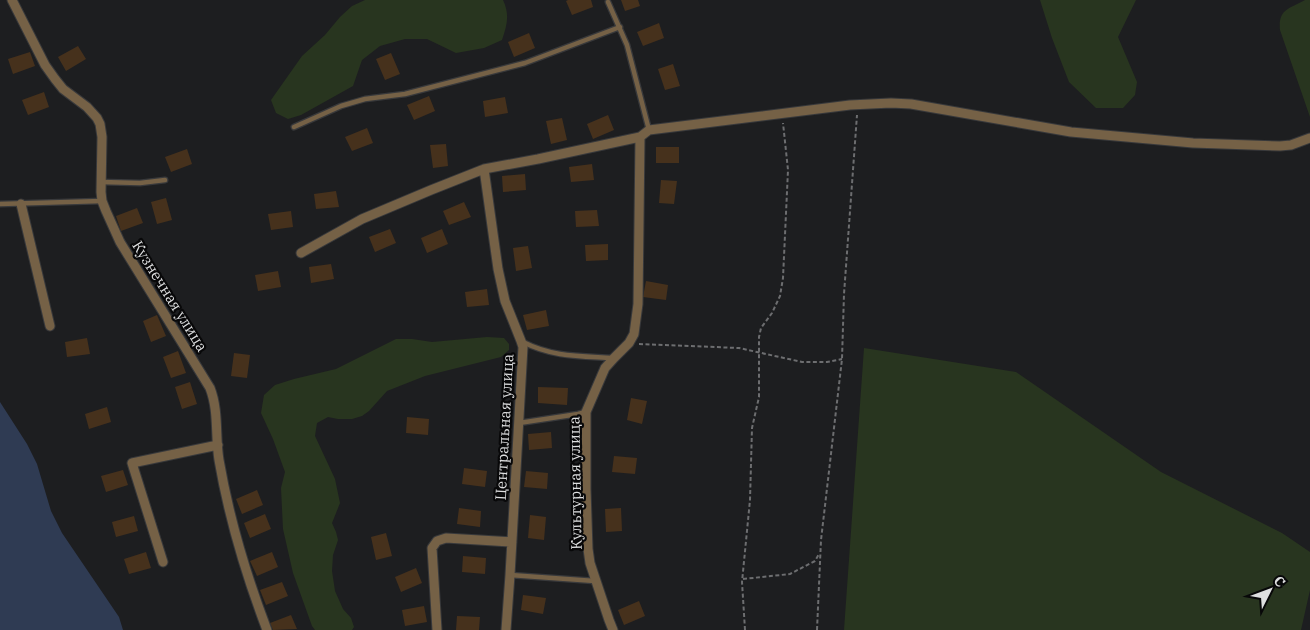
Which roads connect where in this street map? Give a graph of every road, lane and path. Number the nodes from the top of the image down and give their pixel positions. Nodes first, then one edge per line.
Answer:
1 (12, 0) edge
2 (608, 2) dead end
3 (620, 27) junction
4 (858, 105) junction
5 (782, 113) junction
6 (294, 127) dead end
7 (649, 130) junction
8 (640, 137) junction
9 (1310, 138) edge
10 (484, 170) junction
11 (165, 180) dead end
12 (101, 182) junction
13 (102, 202) junction
14 (0, 204) edge
15 (21, 204) junction
16 (301, 253) dead end
17 (50, 326) dead end
18 (521, 341) junction
19 (629, 343) junction
20 (760, 352) junction
21 (614, 358) junction
22 (842, 359) junction
23 (586, 412) junction
24 (519, 423) junction
25 (218, 445) junction
26 (512, 542) junction
27 (820, 552) junction
28 (163, 562) dead end
29 (510, 575) junction
30 (742, 579) junction
31 (597, 581) junction
32 (267, 630) edge
33 (437, 630) edge
34 (506, 630) edge
35 (614, 630) edge
36 (744, 630) edge
37 (817, 630) edge

1 - 12 street, Кузнечная улица
2 - 3 lane
3 - 6 lane
3 - 7 lane
4 - 5 street
4 - 9 street
4 - 22 path
5 - 7 street
5 - 20 path
7 - 8 street
8 - 10 street
8 - 19 street, Культурная улица
10 - 16 street
10 - 18 street, Центральная улица
11 - 12 lane
12 - 13 street, Кузнечная улица
13 - 15 lane
13 - 25 street, Кузнечная улица
14 - 15 lane
15 - 17 street
18 - 21 lane
18 - 24 street, Центральная улица
19 - 20 path
19 - 21 street, Культурная улица
20 - 22 path
20 - 30 path
21 - 23 street, Культурная улица
22 - 27 path
23 - 24 lane
23 - 31 street, Культурная улица
24 - 26 street, Центральная улица
25 - 28 street
25 - 32 street, Кузнечная улица
26 - 29 street, Центральная улица
26 - 33 street
27 - 30 path
27 - 37 path
29 - 31 lane
29 - 34 street, Центральная улица
30 - 36 path
31 - 35 street, Культурная улица

